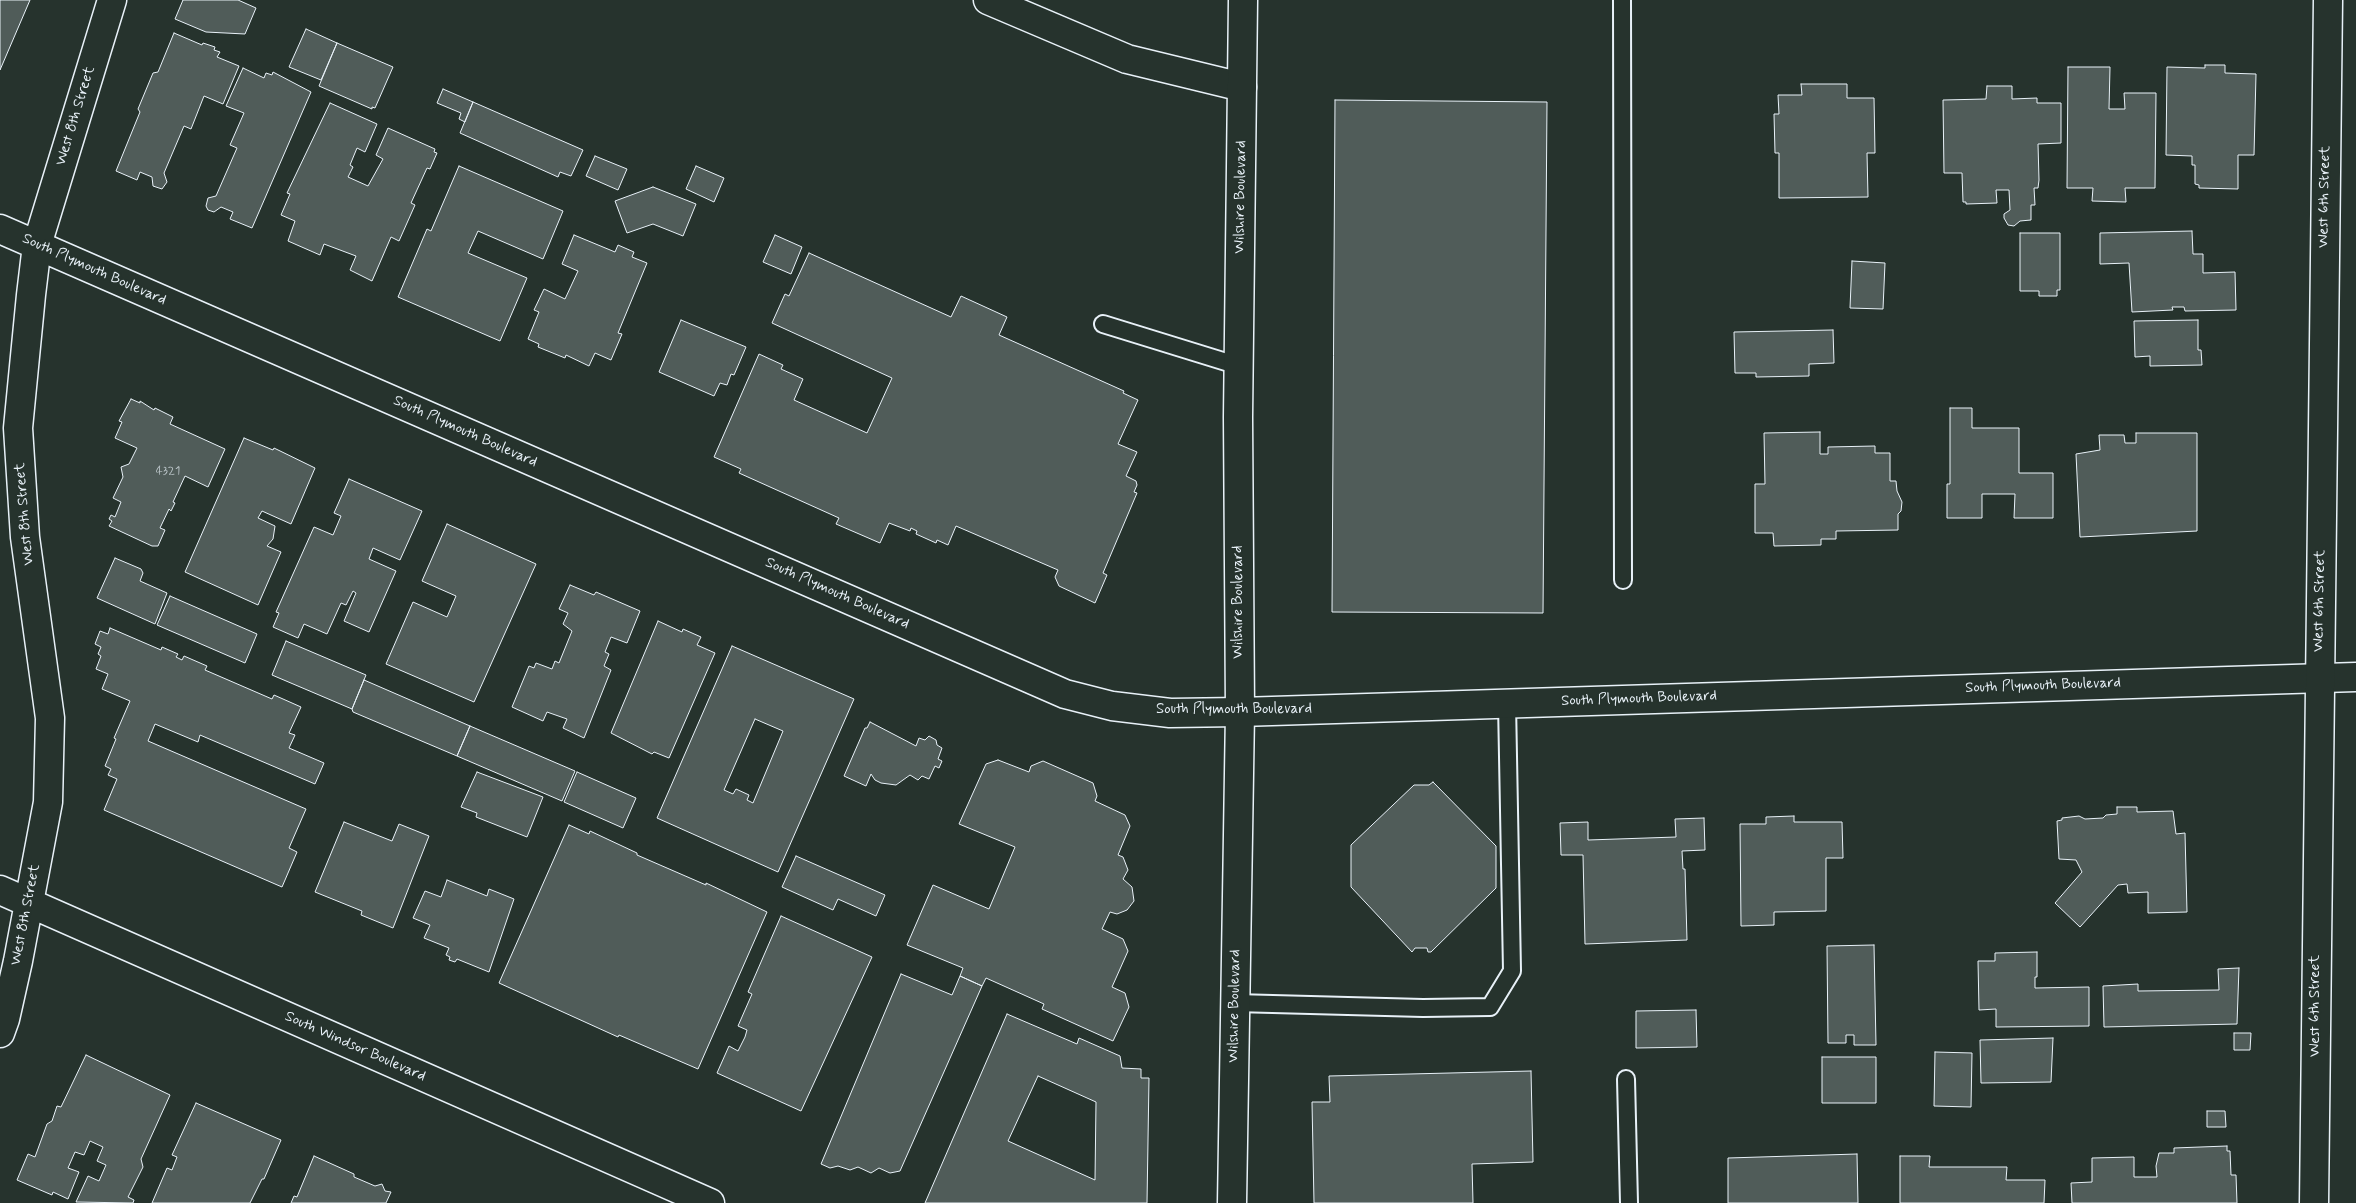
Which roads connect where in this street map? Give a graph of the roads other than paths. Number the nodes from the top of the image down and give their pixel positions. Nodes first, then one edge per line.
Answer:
1 (112, 0) edge
2 (988, 0) edge
3 (1243, 0) edge
4 (1622, 0) edge
5 (2328, 0) edge
6 (1242, 87) junction
7 (0, 229) edge
8 (37, 245) junction
9 (1103, 324) dead end
10 (1239, 366) junction
11 (1623, 580) dead end
12 (2319, 677) junction
13 (2356, 677) edge
14 (1507, 703) junction
15 (1240, 712) junction
16 (0, 890) edge
17 (29, 903) junction
18 (1235, 1003) junction
19 (0, 1033) edge
20 (1626, 1079) dead end
21 (710, 1203) edge
22 (1232, 1203) edge
23 (1629, 1203) edge
24 (2314, 1203) edge

1 - 8 street, West 8th Street
2 - 6 street
3 - 6 street, Wilshire Boulevard
4 - 11 lane
5 - 12 street, West 6th Street
6 - 10 street, Wilshire Boulevard
7 - 8 street, South Plymouth Boulevard
8 - 15 street, South Plymouth Boulevard
8 - 17 street, West 8th Street
9 - 10 lane
10 - 15 street, Wilshire Boulevard
12 - 13 street, South Plymouth Boulevard
12 - 14 street, South Plymouth Boulevard
12 - 24 street, West 6th Street
14 - 15 street, South Plymouth Boulevard
14 - 18 lane
15 - 18 street, Wilshire Boulevard
16 - 17 street, South Windsor Boulevard
17 - 19 street, West 8th Street
17 - 21 street, South Windsor Boulevard
18 - 22 street, Wilshire Boulevard
20 - 23 lane

